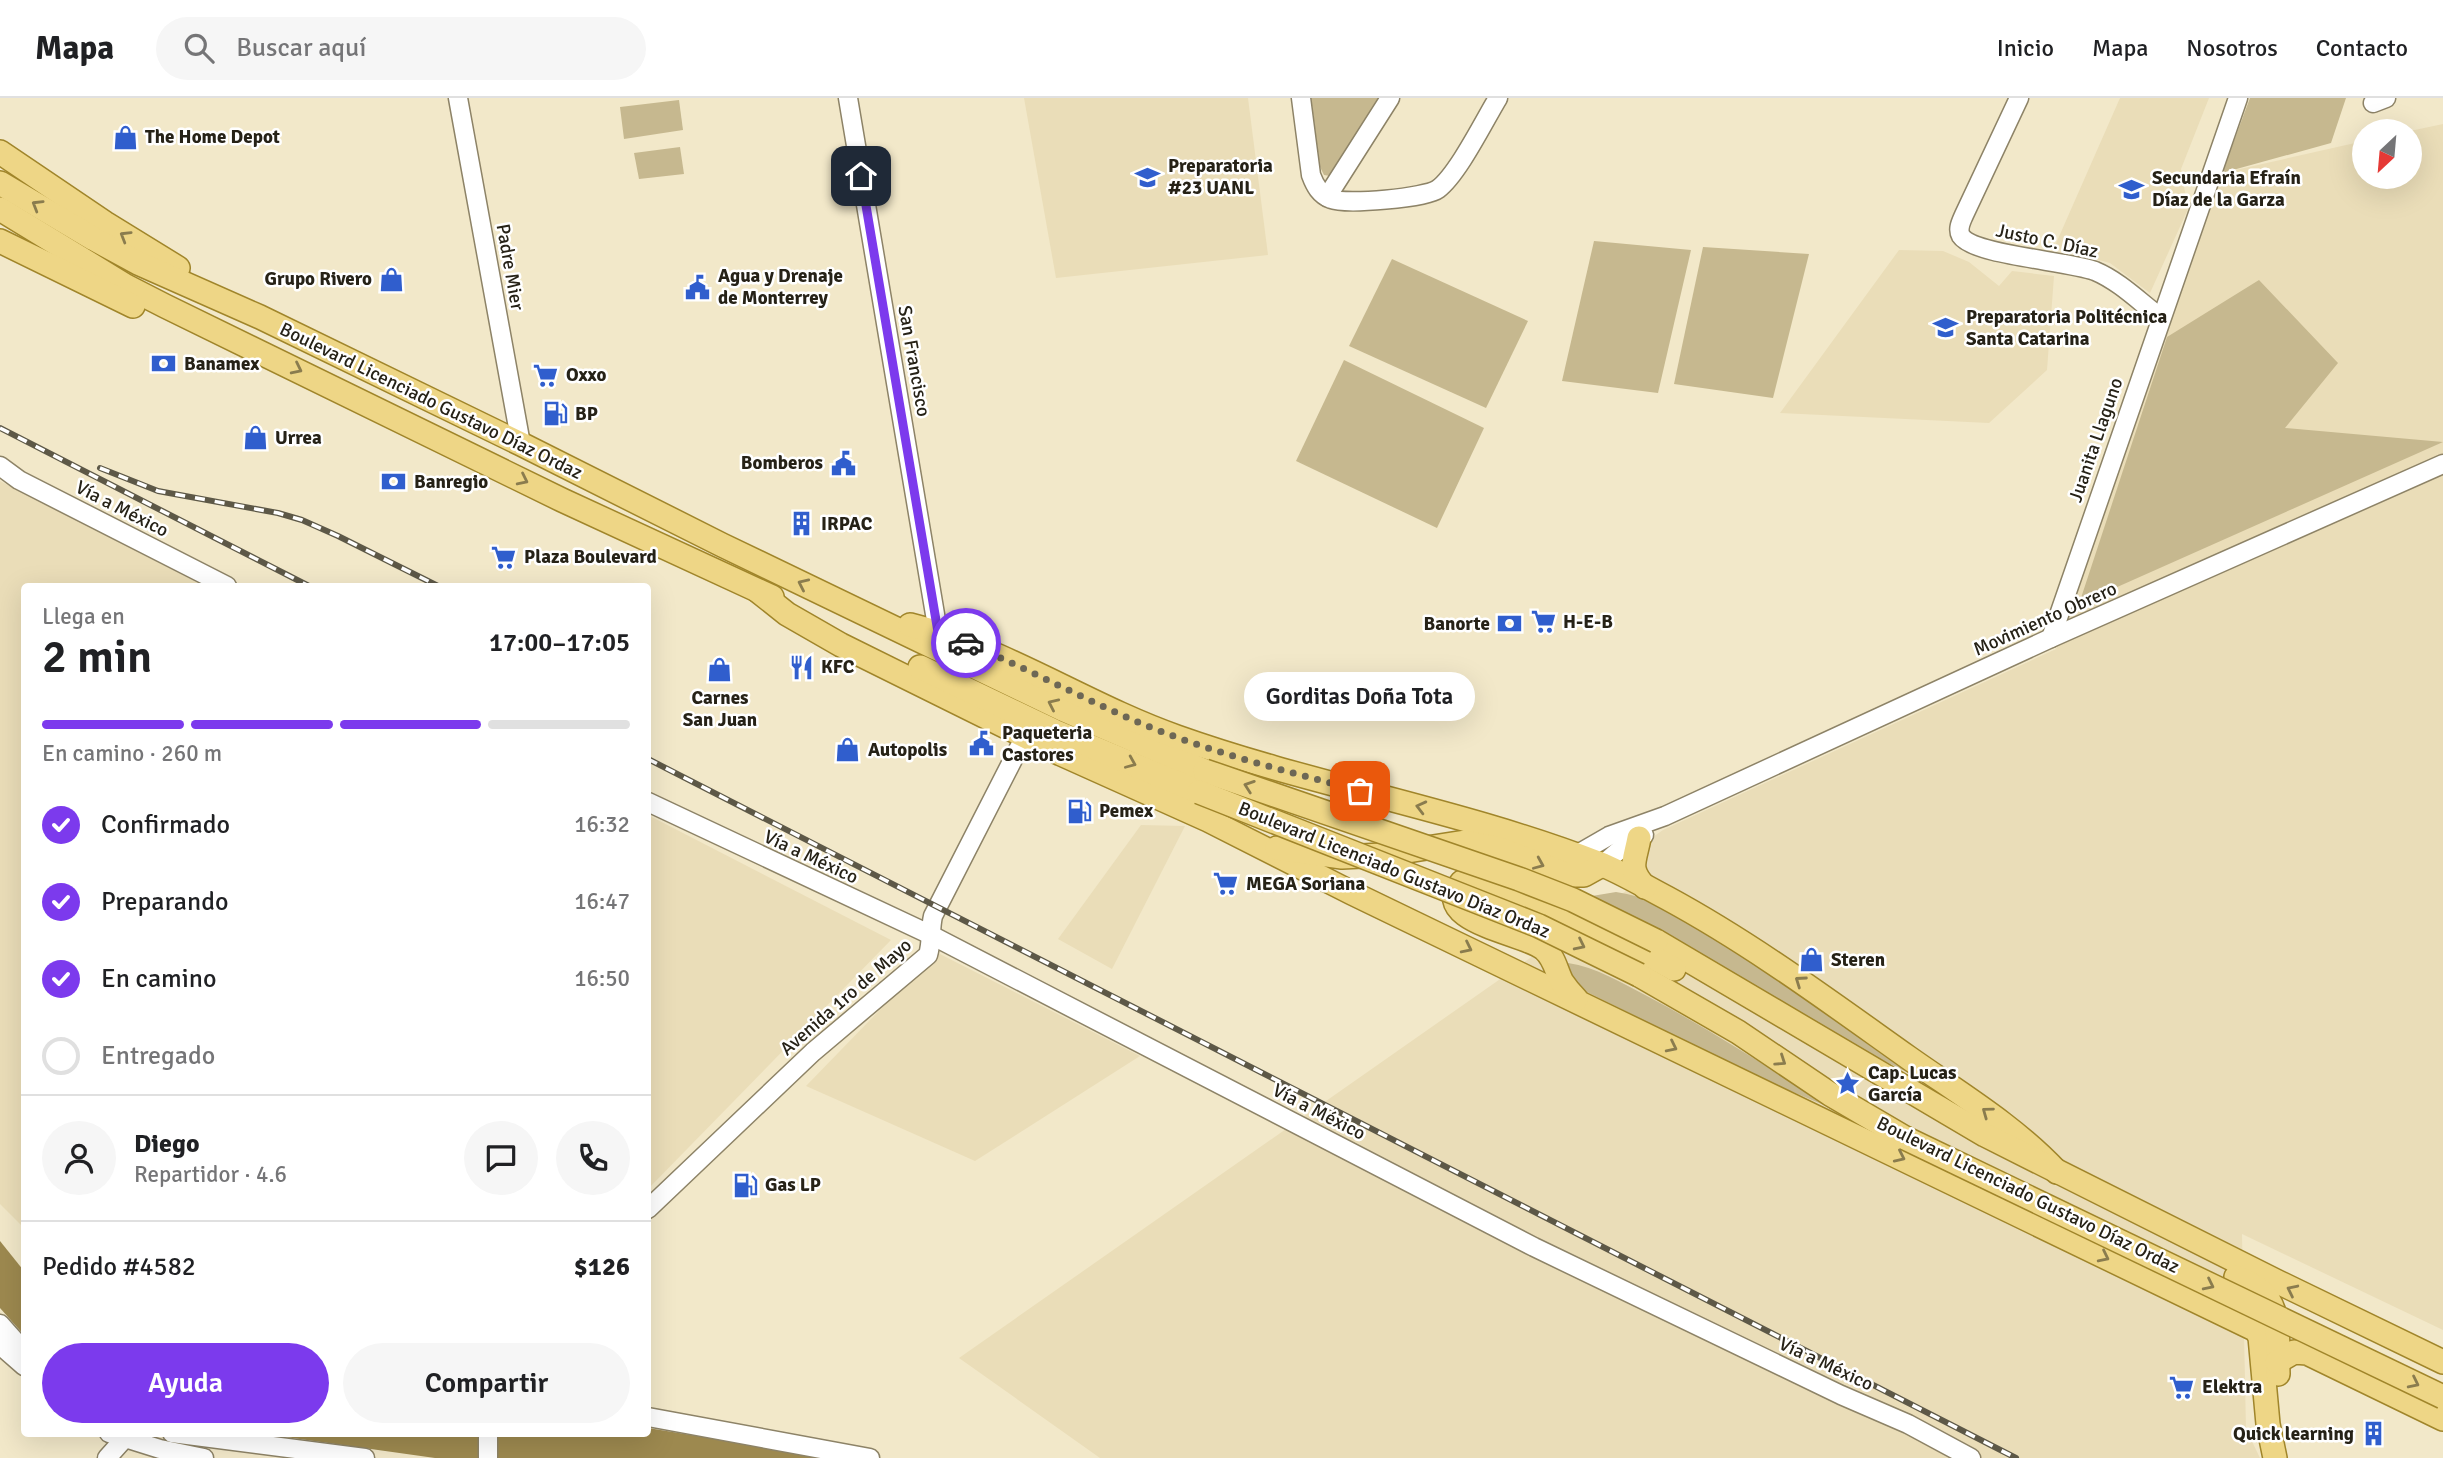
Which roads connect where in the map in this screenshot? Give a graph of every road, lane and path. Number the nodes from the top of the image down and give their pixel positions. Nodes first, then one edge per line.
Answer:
1 (458, 98) edge
2 (848, 98) edge
3 (1301, 98) edge
4 (1390, 98) edge
5 (1498, 98) edge
6 (2238, 98) edge
7 (2016, 99) edge
8 (0, 152) edge
9 (0, 183) edge
10 (1327, 197) junction
11 (0, 209) edge
12 (0, 241) edge
13 (222, 301) junction
14 (2161, 318) junction
15 (235, 339) junction
16 (521, 444) junction
17 (2443, 464) edge
18 (0, 466) edge
19 (221, 583) edge
20 (758, 591) junction
21 (864, 614) junction
22 (938, 632) junction
23 (2051, 638) junction
24 (1025, 736) junction
25 (1262, 764) junction
26 (1202, 781) junction
27 (1382, 798) junction
28 (651, 803) edge
29 (1665, 816) junction
30 (1469, 819) junction
31 (1639, 838) junction
32 (1245, 839) junction
33 (1576, 855) junction
34 (1342, 857) junction
35 (1480, 864) junction
36 (1602, 864) junction
37 (1645, 887) junction
38 (1379, 906) junction
39 (931, 935) junction
40 (1587, 1006) junction
41 (1848, 1053) junction
42 (1772, 1096) junction
43 (1898, 1134) junction
44 (2057, 1172) junction
45 (651, 1206) edge
46 (2217, 1252) junction
47 (0, 1324) edge
48 (2398, 1341) junction
49 (0, 1345) edge
50 (21, 1348) edge
51 (2277, 1351) junction
52 (2315, 1357) junction
53 (2443, 1362) edge
54 (21, 1363) edge
55 (2443, 1397) edge
56 (651, 1418) edge
57 (2443, 1419) edge
58 (117, 1437) edge
59 (121, 1437) edge
60 (203, 1437) edge
61 (488, 1437) edge
62 (107, 1458) edge
63 (204, 1458) edge
64 (365, 1458) edge
65 (488, 1458) edge
66 (870, 1458) edge
67 (1970, 1458) edge
68 (2275, 1458) edge
69 (2288, 1458) edge

1 - 16 street, Padre Mier
2 - 22 street, San Francisco
3 - 10 street
4 - 10 street
5 - 10 street
6 - 14 street, Juanita Llaguno
7 - 14 street, Justo C. Díaz
13 -> 8 main road
13 -> 9 main road, Boulevard Licenciado Gustavo Díaz Ordaz
11 - 15 main road, Boulevard Licenciado Gustavo Díaz Ordaz
12 - 15 main road
13 - 16 main road, Boulevard Licenciado Gustavo Díaz Ordaz
14 - 23 street, Juanita Llaguno
15 -> 20 main road, Boulevard Licenciado Gustavo Díaz Ordaz
21 -> 16 main road, Boulevard Licenciado Gustavo Díaz Ordaz
17 - 23 street, Movimiento Obrero
18 - 19 street, Vía a México
20 - 24 main road, Boulevard Licenciado Gustavo Díaz Ordaz
20 -> 26 main road, Boulevard Licenciado Gustavo Díaz Ordaz
21 - 22 main road, Boulevard Licenciado Gustavo Díaz Ordaz
26 -> 21 main road, Boulevard Licenciado Gustavo Díaz Ordaz
22 - 25 main road, Boulevard Licenciado Gustavo Díaz Ordaz
23 - 29 street, Movimiento Obrero
24 - 32 main road, Boulevard Licenciado Gustavo Díaz Ordaz
24 - 39 street, Avenida 1ro de Mayo
25 - 27 main road, Boulevard Licenciado Gustavo Díaz Ordaz
25 - 32 main road
41 -> 26 main road, Boulevard Licenciado Gustavo Díaz Ordaz, bridge
26 -> 43 main road, Boulevard Licenciado Gustavo Díaz Ordaz, bridge
30 -> 27 main road, Boulevard Licenciado Gustavo Díaz Ordaz
27 - 34 main road
28 - 39 street, Vía a México
29 - 31 street, Movimiento Obrero
29 - 33 street, Movimiento Obrero
30 - 33 main road, Boulevard Licenciado Gustavo Díaz Ordaz
30 - 35 main road
31 - 36 street, Movimiento Obrero
31 - 37 main road
32 - 34 main road
32 - 38 main road, Boulevard Licenciado Gustavo Díaz Ordaz
33 - 36 main road, Boulevard Licenciado Gustavo Díaz Ordaz
34 - 35 main road
34 - 38 main road
35 -> 36 main road
35 - 40 main road
35 - 41 main road
36 - 37 main road, Boulevard Licenciado Gustavo Díaz Ordaz
44 -> 37 main road, Boulevard Licenciado Gustavo Díaz Ordaz
38 -> 40 main road, Boulevard Licenciado Gustavo Díaz Ordaz
39 - 45 street, Avenida 1ro de Mayo
39 - 67 street, Vía a México
40 -> 42 main road, Boulevard Licenciado Gustavo Díaz Ordaz
41 - 44 main road, Boulevard Licenciado Gustavo Díaz Ordaz
42 - 43 main road
42 -> 68 main road
43 -> 55 main road, Boulevard Licenciado Gustavo Díaz Ordaz, bridge
44 - 46 main road, Boulevard Licenciado Gustavo Díaz Ordaz
48 -> 46 main road, Boulevard Licenciado Gustavo Díaz Ordaz
46 - 51 main road, Boulevard Licenciado Gustavo Díaz Ordaz
47 - 50 street
48 - 52 main road
48 - 53 main road, Boulevard Licenciado Gustavo Díaz Ordaz
49 - 54 street
51 - 52 main road
51 - 69 main road, Boulevard Licenciado Gustavo Díaz Ordaz
52 - 57 main road
56 - 66 street
58 - 62 street
59 - 63 street
60 - 64 street
61 - 65 street

